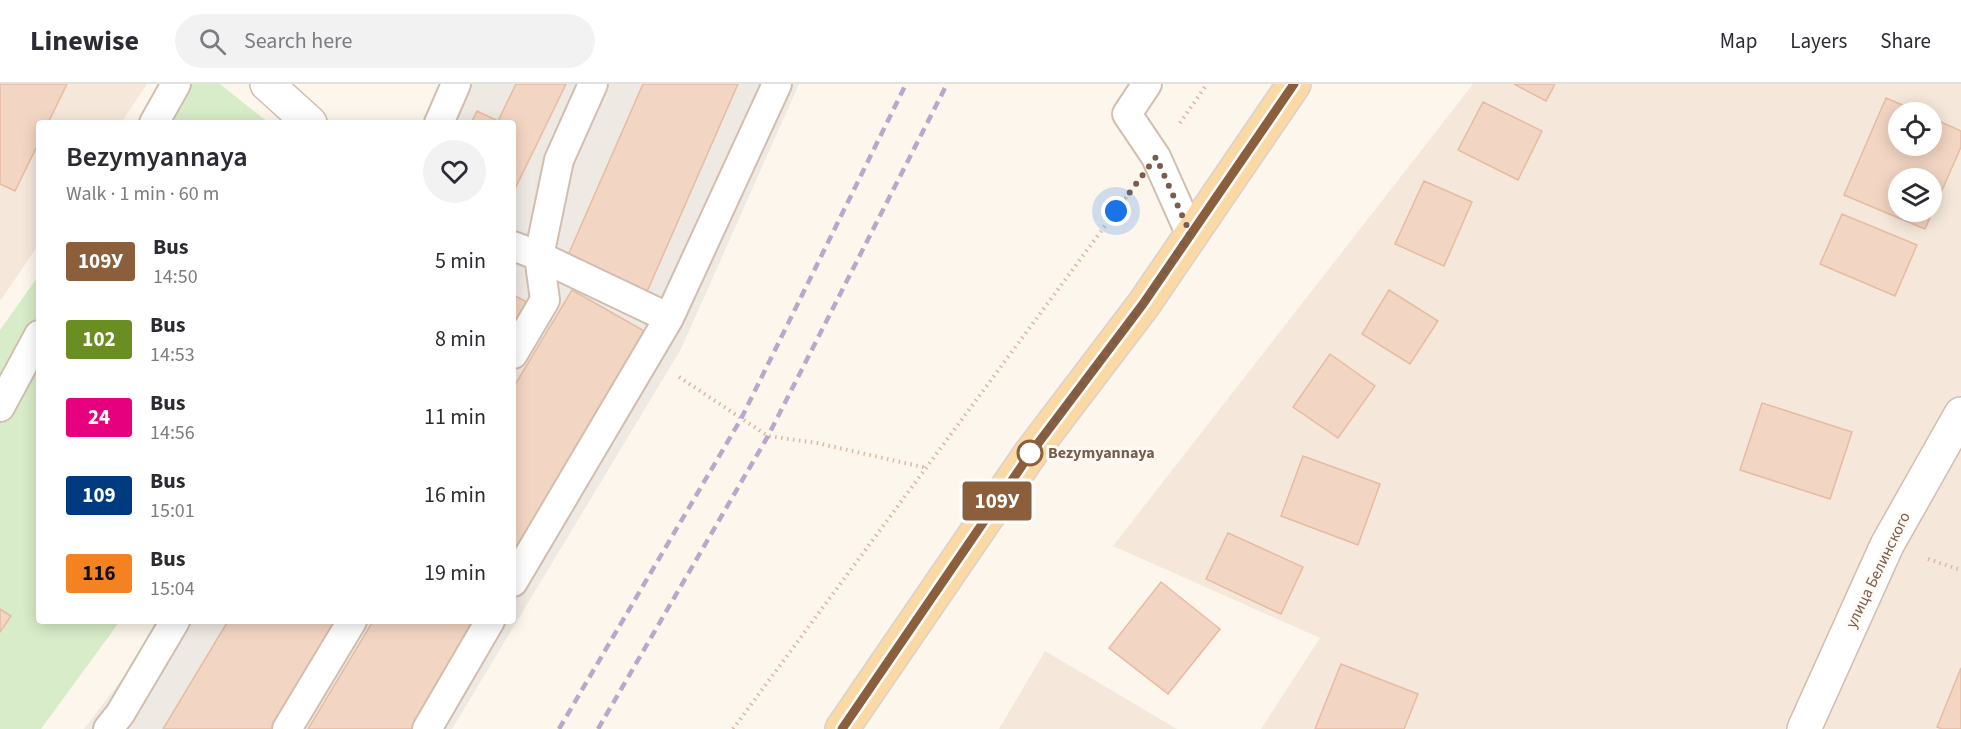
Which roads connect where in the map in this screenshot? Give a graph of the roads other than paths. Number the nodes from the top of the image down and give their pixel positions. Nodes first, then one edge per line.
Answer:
1 (176, 84) edge
2 (267, 84) edge
3 (456, 84) edge
4 (593, 84) edge
5 (777, 84) edge
6 (1147, 84) edge
7 (1294, 84) edge
8 (156, 120) edge
9 (307, 120) edge
10 (440, 120) edge
11 (1190, 233) junction
12 (526, 251) edge
13 (669, 318) junction
14 (36, 341) edge
15 (516, 349) edge
16 (0, 407) edge
17 (1961, 414) edge
18 (516, 577) edge
19 (173, 624) edge
20 (350, 624) edge
21 (488, 624) edge
22 (108, 729) edge
23 (287, 729) edge
24 (427, 729) edge
25 (842, 729) edge
26 (1804, 729) edge

1 - 8 lane
2 - 9 street
3 - 10 lane
4 - 12 lane
5 - 13 lane
6 - 11 lane
7 - 11 main road
11 - 25 main road
12 - 13 lane
12 - 15 lane
13 - 18 lane
14 - 16 lane
17 - 26 street, улица Белинского
19 - 22 lane
20 - 23 lane
21 - 24 lane

